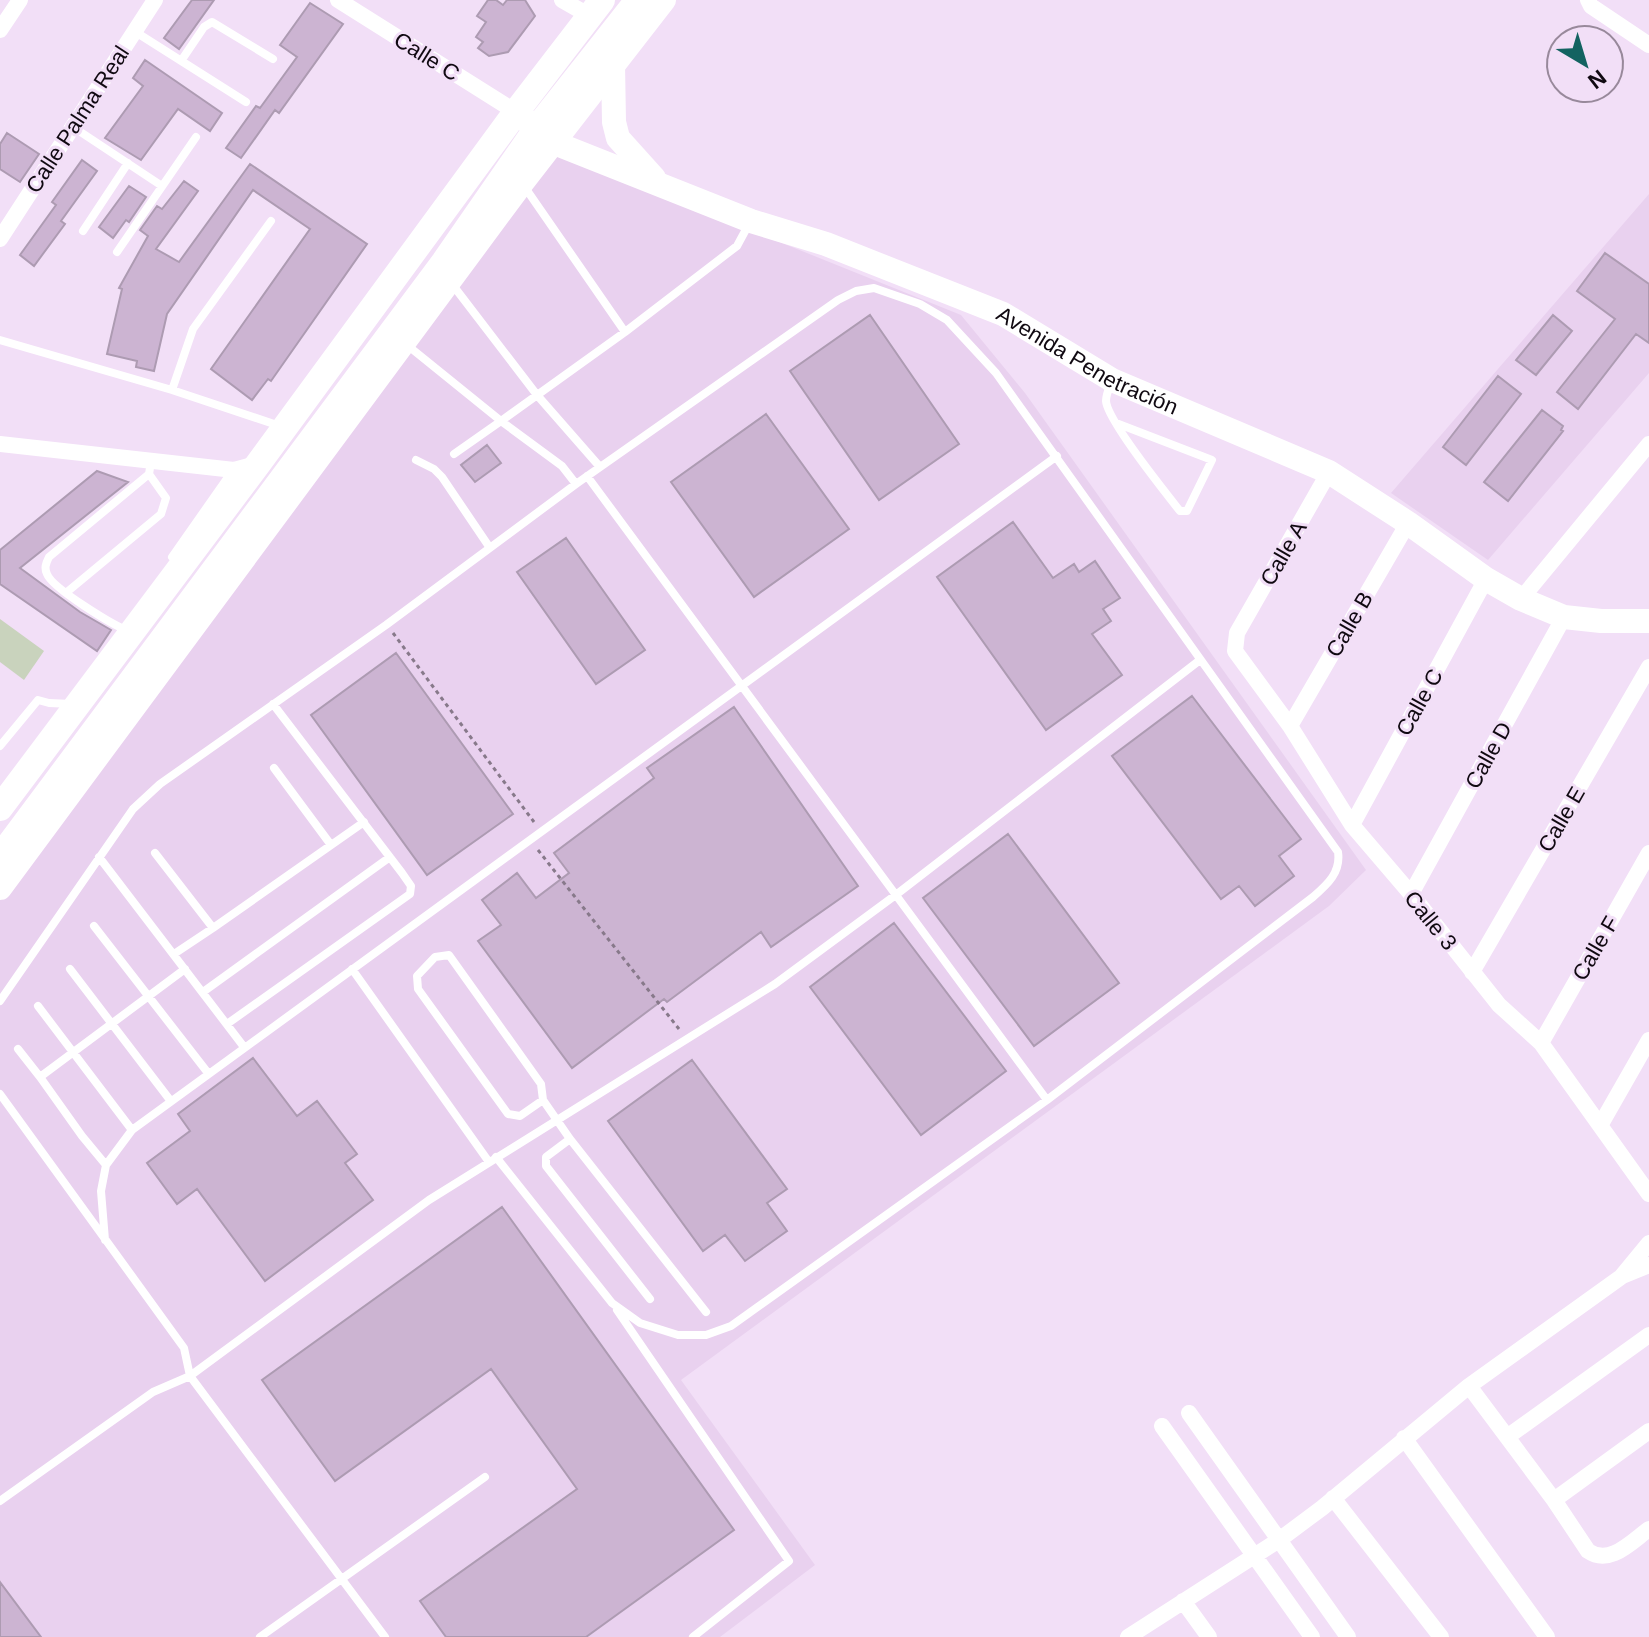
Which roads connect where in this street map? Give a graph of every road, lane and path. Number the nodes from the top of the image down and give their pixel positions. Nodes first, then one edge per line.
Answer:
1 (20, 0) edge
2 (133, 0) edge
3 (338, 0) edge
4 (562, 0) edge
5 (638, 0) edge
6 (664, 0) edge
7 (1588, 0) edge
8 (153, 2) edge
9 (596, 8) edge
10 (0, 30) edge
11 (134, 31) junction
12 (1649, 45) edge
13 (273, 59) dead end
14 (181, 61) junction
15 (613, 64) junction
16 (246, 102) dead end
17 (516, 112) junction
18 (72, 127) junction
19 (544, 135) junction
20 (196, 137) dead end
21 (128, 163) junction
22 (658, 182) junction
23 (522, 183) junction
24 (162, 186) junction
25 (271, 221) dead end
26 (751, 221) junction
27 (83, 231) dead end
28 (0, 239) edge
29 (117, 252) dead end
30 (449, 280) junction
31 (625, 332) junction
32 (0, 340) edge
33 (403, 342) junction
34 (1112, 380) junction
35 (172, 390) junction
36 (537, 395) junction
37 (501, 421) junction
38 (1116, 423) junction
39 (285, 427) junction
40 (0, 444) edge
41 (1649, 444) edge
42 (454, 454) dead end
43 (1057, 456) junction
44 (416, 460) dead end
45 (150, 467) junction
46 (246, 467) junction
47 (600, 467) junction
48 (1329, 472) junction
49 (587, 476) junction
50 (576, 484) junction
51 (1408, 523) junction
52 (490, 548) junction
53 (165, 567) dead end
54 (1486, 579) junction
55 (67, 592) junction
56 (1521, 599) junction
57 (1564, 617) junction
58 (1649, 620) edge
59 (128, 625) junction
60 (386, 625) junction
61 (1237, 633) joint
62 (1200, 660) junction
63 (1649, 667) edge
64 (740, 687) junction
65 (77, 704) junction
66 (273, 704) junction
67 (1290, 726) junction
68 (0, 746) edge
69 (274, 768) dead end
70 (0, 808) edge
71 (364, 822) junction
72 (1352, 825) junction
73 (542, 832) junction
74 (530, 840) junction
75 (331, 845) junction
76 (155, 853) dead end
77 (1649, 853) edge
78 (0, 857) edge
79 (99, 857) junction
80 (390, 857) junction
81 (0, 888) edge
82 (897, 894) junction
83 (1411, 894) junction
84 (94, 926) dead end
85 (213, 928) junction
86 (174, 954) junction
87 (70, 969) dead end
88 (185, 969) junction
89 (352, 969) junction
90 (1472, 972) junction
91 (203, 992) junction
92 (147, 997) junction
93 (0, 1001) edge
94 (38, 1006) dead end
95 (111, 1023) junction
96 (227, 1024) junction
97 (687, 1039) junction
98 (1649, 1040) edge
99 (1541, 1043) junction
100 (244, 1047) junction
101 (18, 1049) dead end
102 (73, 1052) junction
103 (208, 1073) junction
104 (40, 1077) junction
105 (0, 1094) edge
106 (170, 1100) junction
107 (543, 1100) junction
108 (1047, 1100) junction
109 (557, 1119) junction
110 (1601, 1124) junction
111 (132, 1130) junction
112 (570, 1139) junction
113 (493, 1160) junction
114 (106, 1165) junction
115 (1649, 1194) edge
116 (105, 1240) junction
117 (1649, 1243) edge
118 (1646, 1272) edge
119 (1621, 1277) junction
120 (650, 1299) dead end
121 (612, 1303) junction
122 (706, 1312) dead end
123 (1649, 1335) edge
124 (190, 1376) junction
125 (1469, 1386) junction
126 (1189, 1413) dead end
127 (1162, 1426) dead end
128 (1649, 1431) edge
129 (1507, 1437) junction
130 (1404, 1438) junction
131 (485, 1477) dead end
132 (1333, 1498) junction
133 (1554, 1500) junction
134 (0, 1501) edge
135 (1649, 1529) edge
136 (1279, 1540) junction
137 (1254, 1556) junction
138 (342, 1578) junction
139 (1183, 1601) junction
140 (260, 1637) edge
141 (385, 1637) edge
142 (693, 1637) edge
143 (1128, 1637) edge
144 (1209, 1637) edge
145 (1312, 1637) edge
146 (1348, 1637) edge
147 (1441, 1637) edge
148 (1547, 1637) edge

1 - 10 street
2 - 8 street
3 - 17 street, Calle C
4 - 9 street
5 - 19 main road
6 - 15 street
7 - 12 street
8 - 11 street, Calle Palma Real
9 - 17 main road
11 - 14 lane
11 - 18 street, Calle Palma Real
13 - 14 lane
14 - 16 lane
15 - 19 street
15 - 22 street
17 - 19 street, Avenida Penetración
17 - 39 main road
18 - 21 lane
18 - 28 street, Calle Palma Real
19 - 22 street, Avenida Penetración
19 - 23 street
19 - 78 main road
20 - 24 lane
21 - 24 lane
21 - 27 lane
22 - 26 street, Avenida Penetración
23 - 30 street
23 - 31 lane
24 - 29 lane
25 - 35 lane
26 - 31 lane
26 - 34 street, Avenida Penetración
30 - 33 street
30 - 36 lane
31 - 36 lane
32 - 35 lane
33 - 37 lane
33 - 81 street
34 - 38 lane
34 - 48 street, Avenida Penetración
35 - 39 lane
36 - 37 lane
36 - 47 lane
37 - 42 lane
37 - 50 lane
38 - 38 lane
39 - 46 main road
40 - 45 street
41 - 56 street
43 - 47 lane
43 - 62 lane
43 - 64 lane
44 - 52 lane
45 - 46 street
45 - 55 lane
45 - 55 lane
46 - 53 lane
46 - 59 main road
47 - 49 lane
48 - 51 street, Avenida Penetración
48 - 61 street, Calle A
49 - 50 lane
49 - 64 lane
50 - 52 lane
51 - 54 street, Avenida Penetración
51 - 67 street, Calle B
52 - 60 lane
54 - 56 street, Avenida Penetración
54 - 72 street, Calle C
55 - 59 lane
56 - 57 street, Avenida Penetración
57 - 58 street, Avenida Penetración
57 - 83 street, Calle D
59 - 65 main road
60 - 66 lane
60 - 73 path
61 - 67 street, Calle 3
62 - 82 lane
62 - 108 lane
63 - 90 street, Calle E
64 - 73 lane
64 - 82 lane
65 - 68 lane
65 - 70 main road
66 - 71 lane
66 - 79 lane
67 - 72 street, Calle 3
69 - 75 lane
71 - 75 lane
71 - 80 lane
72 - 83 street, Calle 3
73 - 74 lane
74 - 89 lane
74 - 97 path
75 - 85 lane
76 - 85 lane
77 - 99 street, Calle F
79 - 86 lane
79 - 93 lane
80 - 91 lane
80 - 96 lane
82 - 97 lane
82 - 108 lane
83 - 90 street, Calle 3
84 - 92 lane
85 - 86 lane
86 - 88 lane
87 - 95 lane
88 - 91 lane
88 - 92 lane
89 - 100 lane
89 - 113 lane
90 - 99 street, Calle 3
91 - 96 lane
92 - 95 lane
92 - 103 lane
94 - 102 lane
95 - 102 lane
95 - 106 lane
96 - 100 lane
97 - 109 lane
98 - 110 street
99 - 110 street, Calle 3
100 - 103 lane
101 - 104 lane
102 - 104 lane
102 - 111 lane
103 - 106 lane
104 - 114 lane
105 - 116 lane
106 - 111 lane
107 - 107 lane
107 - 109 lane
108 - 121 lane
109 - 112 lane
109 - 113 lane
110 - 115 street, Calle 3
111 - 114 lane
112 - 120 lane
112 - 122 lane
113 - 121 lane
113 - 124 lane
114 - 116 lane
116 - 124 lane
117 - 119 street
118 - 119 street
119 - 125 street
121 - 142 lane
123 - 129 street
124 - 134 lane
124 - 138 lane
125 - 129 street
125 - 130 street
126 - 136 street
127 - 137 street
128 - 133 street
129 - 133 street
130 - 132 street
130 - 148 street
131 - 138 lane
132 - 136 street
132 - 147 street
133 - 135 street
136 - 137 street
136 - 146 street
137 - 139 street
137 - 145 street
138 - 140 lane
138 - 141 lane
139 - 143 street
139 - 144 street

